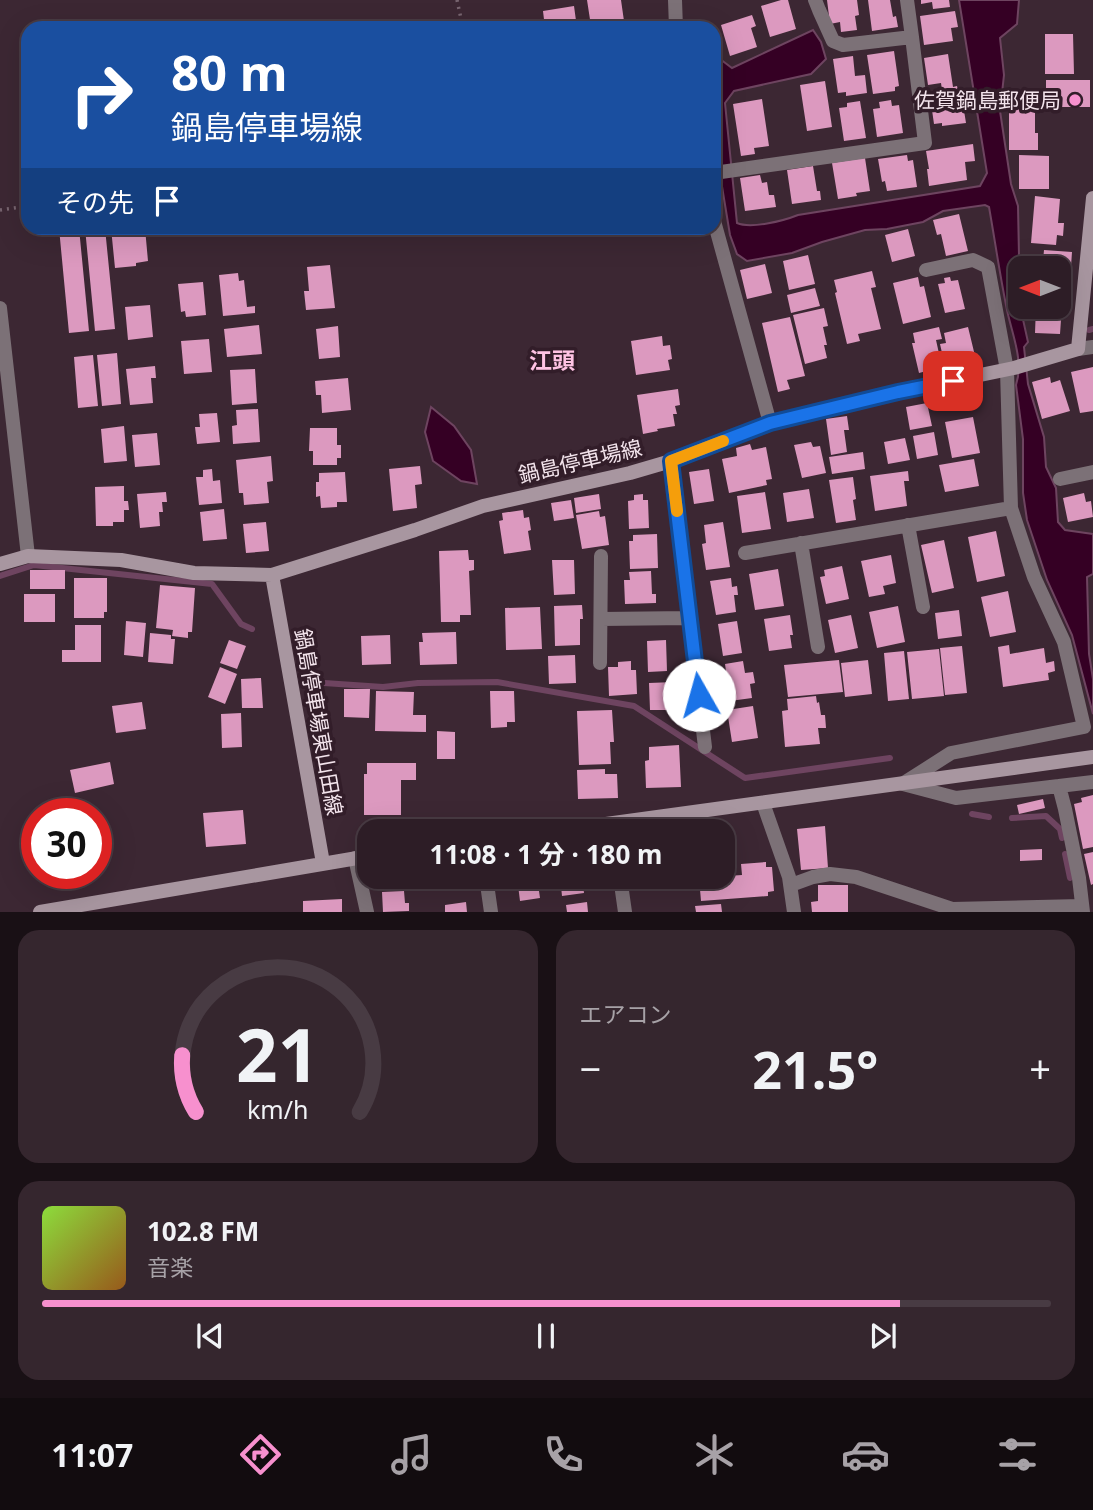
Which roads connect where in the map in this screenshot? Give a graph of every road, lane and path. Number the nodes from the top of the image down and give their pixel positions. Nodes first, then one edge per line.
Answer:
1 (457, 0) edge
2 (675, 0) edge
3 (815, 0) edge
4 (907, 0) edge
5 (462, 21) edge
6 (676, 21) edge
7 (912, 37) junction
8 (721, 172) edge
9 (1093, 198) edge
10 (21, 207) edge
11 (0, 210) edge
12 (718, 235) edge
13 (926, 270) dead end
14 (0, 308) edge
15 (1093, 346) edge
16 (1078, 349) junction
17 (1011, 369) junction
18 (770, 423) junction
19 (671, 461) junction
20 (1093, 472) edge
21 (1060, 479) dead end
22 (1011, 508) junction
23 (908, 526) junction
24 (801, 543) junction
25 (745, 553) dead end
26 (28, 556) junction
27 (601, 556) dead end
28 (0, 564) edge
29 (272, 575) junction
30 (922, 607) dead end
31 (601, 618) junction
32 (690, 618) junction
33 (818, 647) dead end
34 (600, 663) dead end
35 (1089, 726) edge
36 (705, 747) dead end
37 (1093, 757) edge
38 (1093, 782) edge
39 (903, 783) junction
40 (1059, 786) junction
41 (763, 803) junction
42 (663, 819) edge
43 (357, 858) edge
44 (323, 863) junction
45 (791, 885) junction
46 (365, 889) edge
47 (488, 889) edge
48 (622, 889) edge
49 (1082, 909) edge
50 (40, 912) edge
51 (367, 912) edge
52 (491, 912) edge
53 (625, 912) edge
54 (794, 912) edge

1 - 5 path
2 - 6 street
3 - 7 street
4 - 7 street
7 - 8 street
9 - 16 main road
10 - 11 path
12 - 18 street
13 - 17 street
14 - 26 street
15 - 16 street
16 - 17 main road, 鍋島停車場線
17 - 18 main road, 鍋島停車場線
17 - 22 street
18 - 19 main road, 鍋島停車場線
19 - 29 main road, 鍋島停車場線
19 - 32 street
20 - 21 street
22 - 23 street
22 - 35 street
23 - 24 street
23 - 30 street
24 - 25 street
24 - 33 street
26 - 28 main road
26 - 29 main road
27 - 31 street
29 - 44 main road, 鍋島停車場東山田線
31 - 32 street
31 - 34 street
32 - 36 street
35 - 39 street
37 - 39 main road
38 - 40 street
39 - 40 street
39 - 41 main road
40 - 49 street
41 - 42 main road
41 - 45 street
43 - 44 main road
44 - 50 main road
45 - 49 street
45 - 54 street
46 - 51 street
47 - 52 street
48 - 53 street

